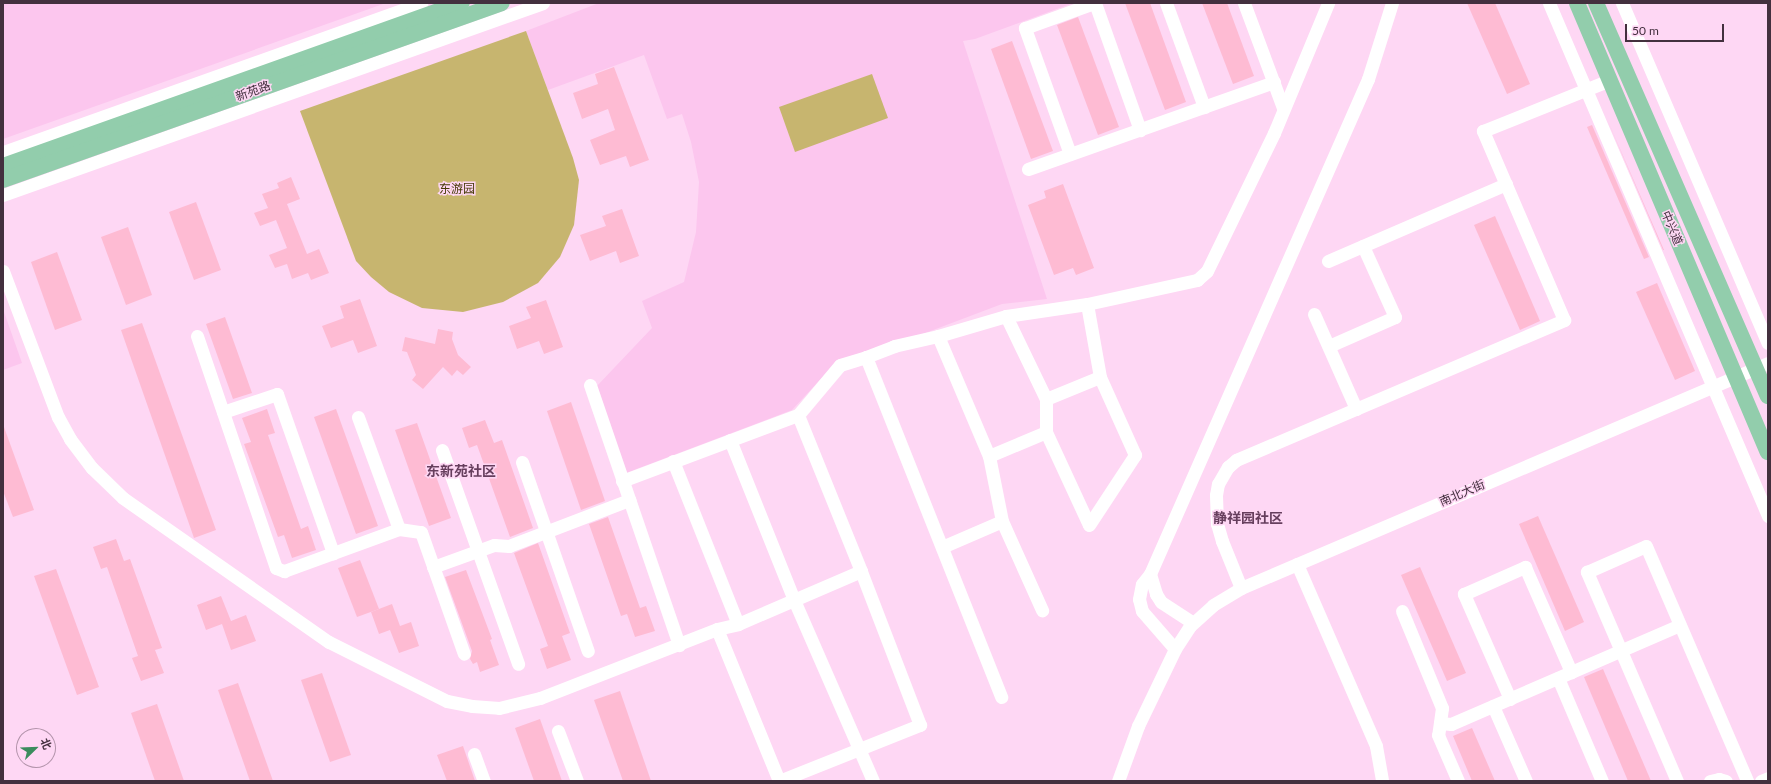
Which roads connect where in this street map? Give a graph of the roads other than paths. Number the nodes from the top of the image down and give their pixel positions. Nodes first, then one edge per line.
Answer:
1 (421, 3) edge
2 (462, 3) edge
3 (502, 3) edge
4 (543, 3) edge
5 (1095, 3) edge
6 (1166, 3) edge
7 (1244, 3) edge
8 (1328, 3) edge
9 (1392, 3) edge
10 (1549, 3) edge
11 (1577, 3) edge
12 (1596, 3) edge
13 (1622, 3) edge
14 (1610, 80) junction
15 (1274, 82) junction
16 (1204, 107) junction
17 (1284, 108) junction
18 (1140, 130) junction
19 (3, 152) edge
20 (1070, 154) junction
21 (3, 166) edge
22 (1028, 169) dead end
23 (3, 180) edge
24 (1506, 184) junction
25 (3, 195) edge
26 (1364, 246) junction
27 (1328, 261) dead end
28 (3, 271) edge
29 (1087, 304) junction
30 (1314, 314) dead end
31 (1006, 316) junction
32 (197, 336) dead end
33 (938, 336) junction
34 (1768, 343) edge
35 (1328, 346) junction
36 (866, 357) junction
37 (1762, 366) edge
38 (1100, 377) junction
39 (1736, 377) junction
40 (590, 385) dead end
41 (1712, 387) junction
42 (1768, 396) edge
43 (1046, 399) junction
44 (1356, 409) junction
45 (223, 412) junction
46 (798, 415) junction
47 (358, 417) dead end
48 (1046, 432) junction
49 (730, 440) junction
50 (442, 450) dead end
51 (1768, 452) edge
52 (989, 456) junction
53 (673, 461) junction
54 (522, 462) dead end
55 (622, 481) junction
56 (629, 500) junction
57 (1768, 516) edge
58 (1002, 520) junction
59 (399, 529) junction
60 (547, 531) junction
61 (942, 547) junction
62 (478, 551) junction
63 (333, 553) junction
64 (1297, 564) junction
65 (433, 567) junction
66 (861, 571) junction
67 (1150, 574) junction
68 (1241, 588) junction
69 (794, 600) junction
70 (1042, 610) dead end
71 (1402, 611) dead end
72 (1193, 623) junction
73 (738, 624) junction
74 (1680, 625) junction
75 (718, 629) junction
76 (678, 645) junction
77 (1175, 649) junction
78 (588, 651) dead end
79 (464, 654) dead end
80 (518, 664) dead end
81 (1571, 672) junction
82 (1558, 678) junction
83 (1001, 697) dead end
84 (1510, 698) junction
85 (1493, 706) junction
86 (1440, 723) junction
87 (558, 731) dead end
88 (859, 750) junction
89 (474, 754) dead end
90 (1768, 778) edge
91 (484, 781) edge
92 (577, 781) edge
93 (873, 781) edge
94 (1118, 781) edge
95 (1382, 781) edge
96 (1458, 781) edge
97 (1526, 781) edge
98 (1602, 781) edge
99 (1677, 781) edge
100 (1710, 781) edge
101 (1726, 781) edge
102 (1747, 781) edge
103 (1761, 781) edge

1 - 19 street
2 - 21 main road, 新苑路
3 - 23 main road, 新苑路
4 - 25 street
5 - 18 street
5 - 20 street
6 - 16 street
7 - 15 street
8 - 17 street
9 - 67 street
10 - 41 street
11 - 14 main road, 中兴道
12 - 37 main road, 中兴道
13 - 34 street
14 - 24 street
14 - 39 main road, 中兴道
15 - 16 street
15 - 17 street
16 - 18 street
17 - 29 street
18 - 20 street
20 - 22 street
24 - 26 street
24 - 44 street
26 - 27 street
26 - 35 street
28 - 76 street
29 - 31 street
29 - 38 street
30 - 35 street
31 - 33 street
31 - 43 street
32 - 45 street
33 - 36 street
33 - 52 street
35 - 44 street
36 - 46 street
36 - 61 street
37 - 39 street, 南北大街
37 - 42 main road, 中兴道
38 - 43 street
38 - 48 street
39 - 41 street, 南北大街
39 - 51 main road, 中兴道
40 - 55 street
41 - 57 street
41 - 64 street, 南北大街
43 - 48 street
44 - 68 street
45 - 63 street
45 - 63 street
46 - 49 street
46 - 66 street
47 - 59 street
48 - 52 street
49 - 53 street
49 - 69 street
50 - 62 street
52 - 58 street
53 - 55 street
53 - 73 street
54 - 60 street
55 - 56 street
56 - 60 street
56 - 76 street
58 - 61 street
58 - 70 street
59 - 63 street
59 - 65 street
60 - 62 street
60 - 78 street
61 - 83 street
62 - 65 street
62 - 80 street
64 - 68 street, 南北大街
64 - 95 street
65 - 79 street
66 - 69 street
66 - 88 street
67 - 72 street
67 - 77 street
68 - 72 street, 南北大街
69 - 73 street
69 - 88 street
71 - 86 street
72 - 77 street, 南北大街
73 - 75 street
74 - 81 street
74 - 99 street
74 - 102 street
75 - 76 street
75 - 88 street
77 - 94 street, 南北大街
81 - 82 street
81 - 84 street
82 - 84 street
82 - 98 street
84 - 85 street
85 - 86 street
85 - 97 street
86 - 96 street
87 - 92 street
88 - 93 street
89 - 91 street
90 - 103 street
100 - 101 street

